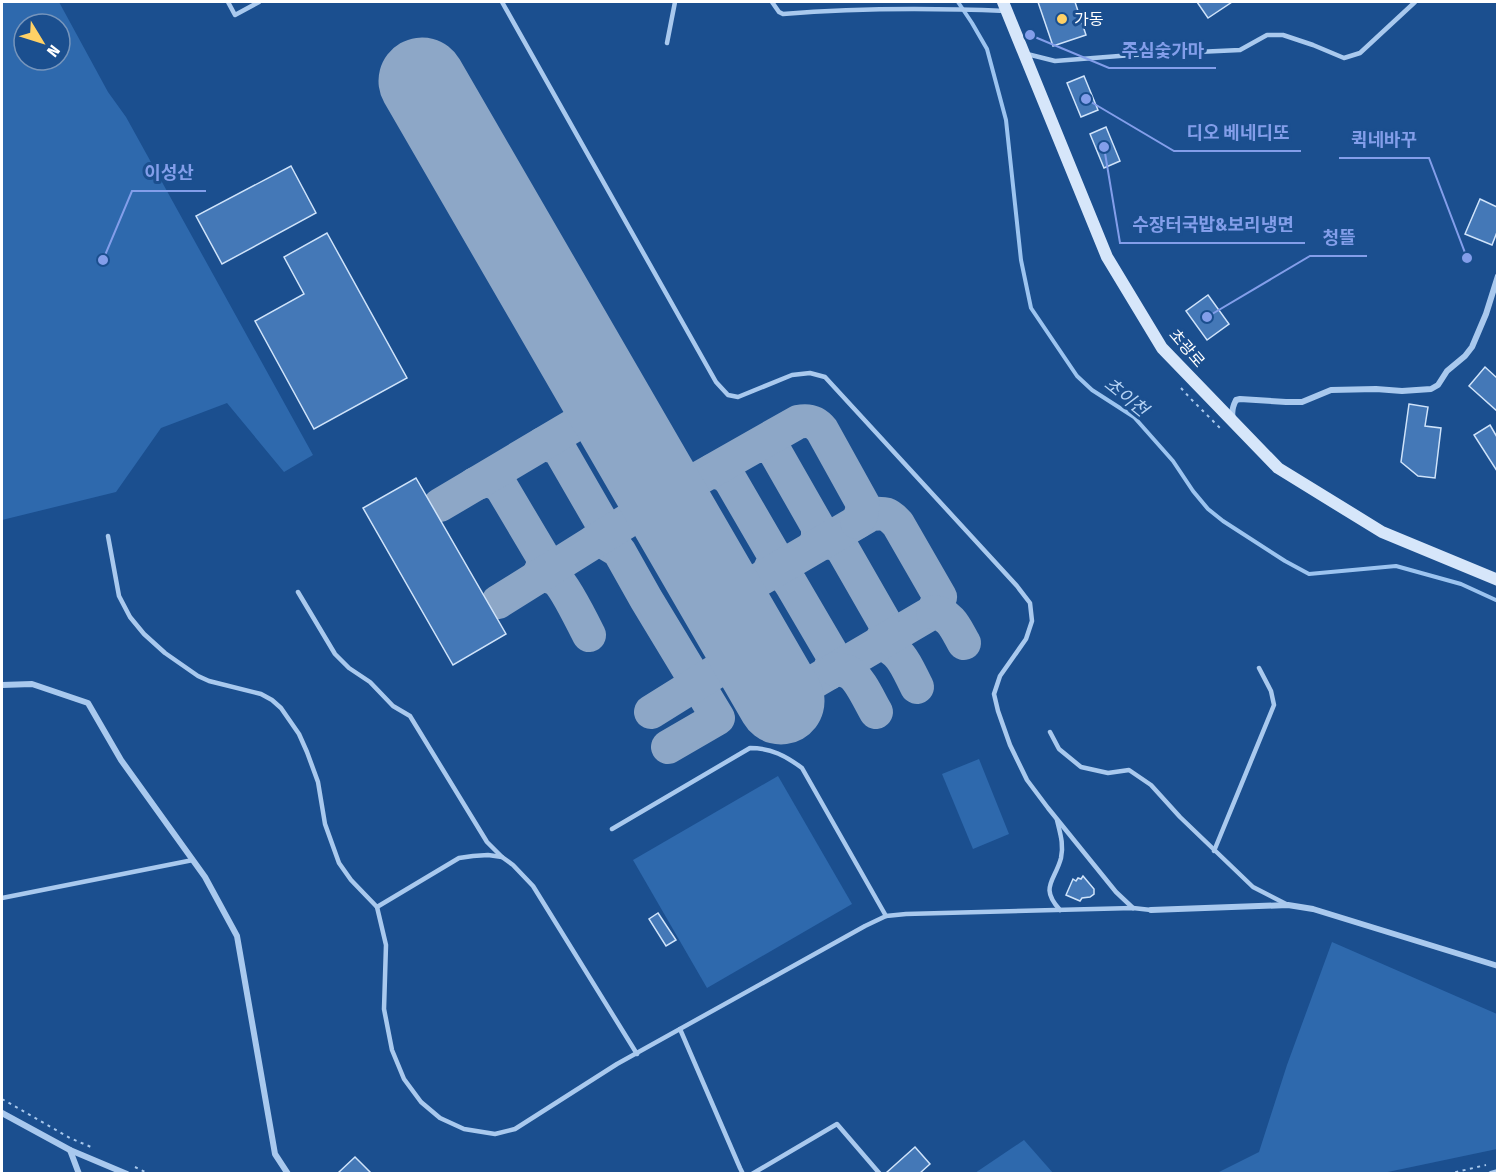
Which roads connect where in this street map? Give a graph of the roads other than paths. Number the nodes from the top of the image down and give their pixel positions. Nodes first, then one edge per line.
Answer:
1 (228, 2) edge
2 (259, 2) edge
3 (502, 2) edge
4 (675, 2) edge
5 (772, 2) edge
6 (1415, 2) edge
7 (1005, 6) edge
8 (667, 43) dead end
9 (1024, 53) junction
10 (1497, 276) edge
11 (1235, 424) junction
12 (108, 536) dead end
13 (1497, 580) edge
14 (298, 592) dead end
15 (1259, 668) dead end
16 (2, 685) edge
17 (1050, 732) dead end
18 (1056, 818) junction
19 (612, 829) dead end
20 (1214, 851) junction
21 (502, 857) junction
22 (193, 860) junction
23 (2, 898) edge
24 (1288, 905) junction
25 (377, 908) junction
26 (1133, 908) junction
27 (1151, 909) joint
28 (1060, 910) junction
29 (886, 916) junction
30 (1497, 966) edge
31 (680, 1029) junction
32 (637, 1053) junction
33 (2, 1113) edge
34 (69, 1150) junction
35 (1497, 1172) edge
36 (79, 1173) edge
37 (127, 1173) edge
38 (288, 1173) edge
39 (743, 1173) edge
40 (752, 1173) edge
41 (880, 1173) edge
42 (1491, 1173) edge

1 - 2 lane
3 - 18 lane
4 - 8 lane
5 - 7 lane
6 - 9 lane
7 - 9 street, 초광로
9 - 11 street, 초광로
10 - 11 street
11 - 13 street, 초광로
12 - 25 lane
14 - 21 lane
15 - 20 lane
16 - 22 street
17 - 20 lane
18 - 26 lane
18 - 28 lane
19 - 29 lane
20 - 24 lane
21 - 25 lane
21 - 32 lane
22 - 23 lane
22 - 38 street
24 - 27 street
24 - 30 street
25 - 32 lane
26 - 27 lane
26 - 28 lane
28 - 29 lane
29 - 31 lane
31 - 32 lane
31 - 39 lane
33 - 34 street
34 - 36 street
34 - 37 street
35 - 42 street
40 - 41 lane

